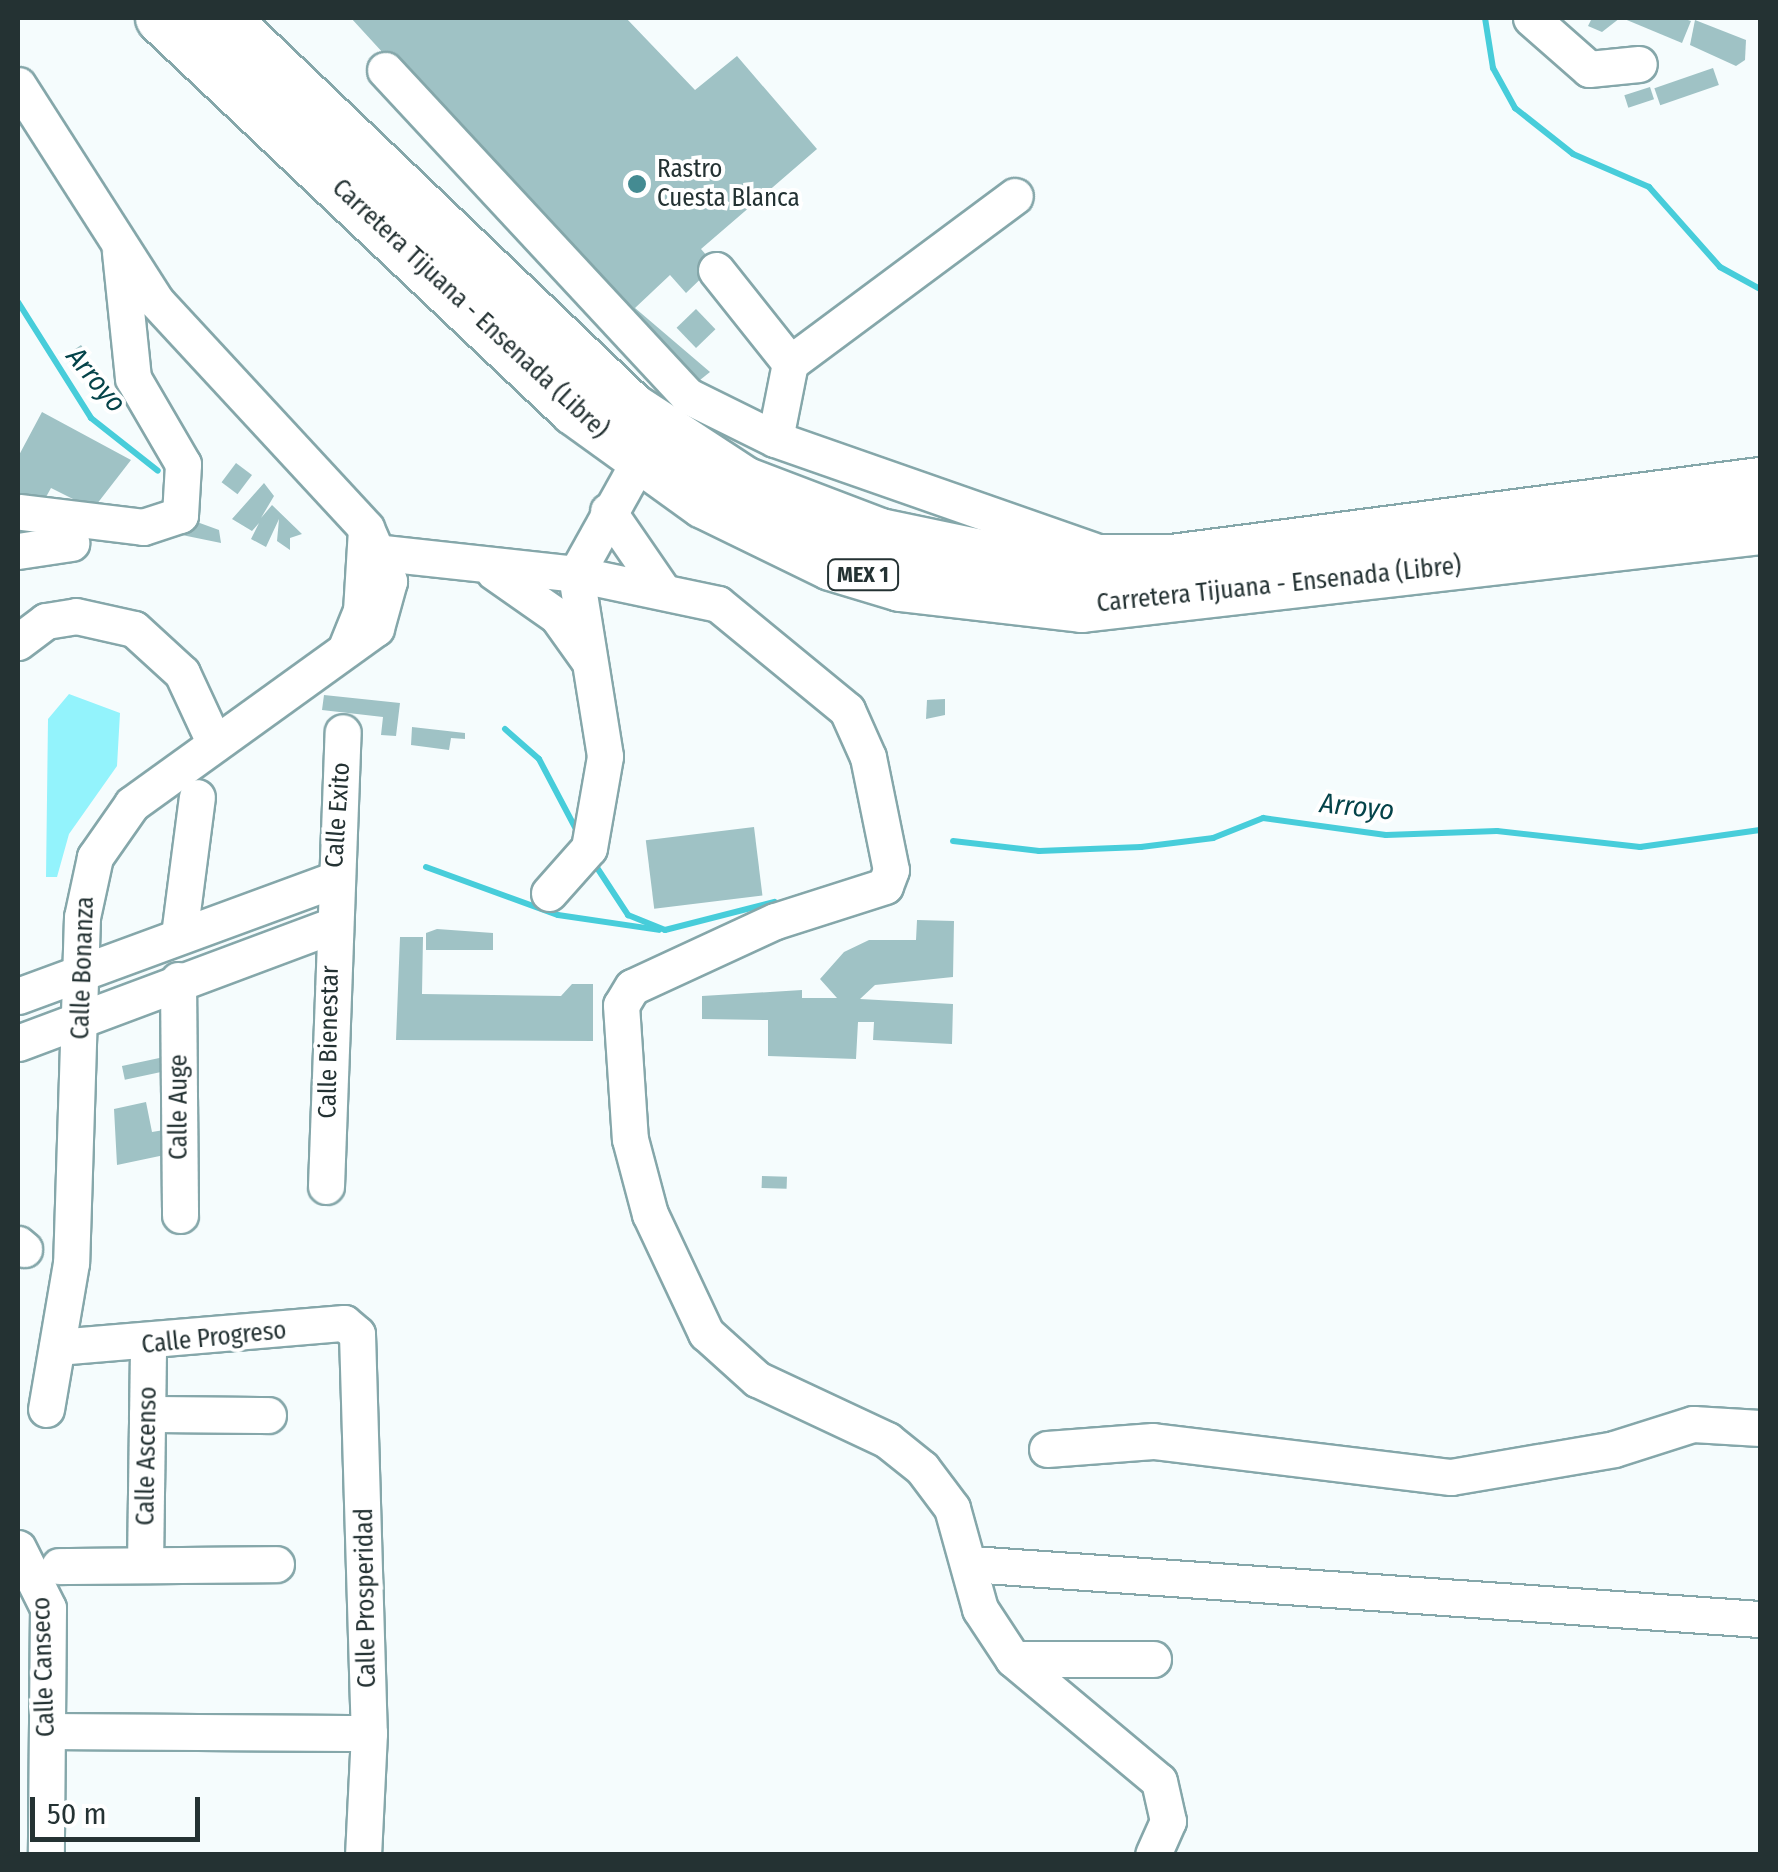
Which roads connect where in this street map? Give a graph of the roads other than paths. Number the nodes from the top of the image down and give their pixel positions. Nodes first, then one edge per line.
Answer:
1 (161, 18) edge
2 (222, 18) edge
3 (1530, 18) edge
4 (1638, 64) dead end
5 (385, 70) dead end
6 (18, 84) edge
7 (1014, 196) dead end
8 (120, 251) junction
9 (716, 270) dead end
10 (790, 363) junction
11 (775, 439) junction
12 (638, 461) junction
13 (1760, 483) edge
14 (608, 511) junction
15 (21, 512) dead end
16 (1760, 529) edge
17 (71, 542) dead end
18 (372, 544) junction
19 (18, 551) edge
20 (1123, 560) junction
21 (485, 567) junction
22 (576, 574) junction
23 (663, 591) junction
24 (18, 642) edge
25 (593, 670) junction
26 (343, 732) dead end
27 (215, 744) junction
28 (196, 797) dead end
29 (549, 893) dead end
30 (332, 901) junction
31 (179, 934) junction
32 (81, 972) junction
33 (179, 990) junction
34 (18, 996) edge
35 (80, 1018) junction
36 (18, 1043) edge
37 (326, 1186) dead end
38 (180, 1215) dead end
39 (360, 1342) joint
40 (148, 1346) junction
41 (57, 1348) junction
42 (46, 1410) dead end
43 (147, 1414) junction
44 (268, 1415) dead end
45 (1760, 1428) edge
46 (1047, 1449) dead end
47 (18, 1548) edge
48 (276, 1564) dead end
49 (971, 1564) junction
50 (146, 1565) junction
51 (59, 1566) dead end
52 (1760, 1620) edge
53 (1013, 1658) junction
54 (1152, 1659) dead end
55 (64, 1731) dead end
56 (368, 1732) junction
57 (37, 1836) edge
58 (363, 1854) edge
59 (1153, 1854) edge

1 - 12 highway, Carretera Tijuana - Ensenada (Libre) / MEX 1
2 - 20 highway, Carretera Tijuana - Ensenada (Libre) / MEX 1
3 - 4 street
5 - 11 street
6 - 8 street
7 - 10 street
8 - 15 street
8 - 18 street
9 - 10 street
10 - 11 street
11 - 20 street
12 - 14 street
12 - 16 highway, Carretera Tijuana - Ensenada (Libre) / MEX 1
13 - 20 highway, Carretera Tijuana - Ensenada (Libre) / MEX 1
14 - 22 street
14 - 23 street
17 - 19 street
18 - 21 street
18 - 27 street, Calle Bonanza
21 - 22 street
21 - 25 street
22 - 23 street
22 - 25 street
23 - 49 street
24 - 27 street
25 - 29 street
26 - 30 street, Calle Exito
27 - 32 street, Calle Bonanza
28 - 31 street
30 - 31 street
30 - 33 street
30 - 37 street, Calle Bienestar
31 - 32 street
32 - 34 street
32 - 35 street, Calle Bonanza
33 - 35 street
33 - 38 street, Calle Auge
35 - 36 street
35 - 41 street, Calle Bonanza
39 - 40 street, Calle Progreso
39 - 56 street, Calle Prosperidad
40 - 41 street, Calle Progreso
40 - 43 street, Calle Ascenso
41 - 42 street, Calle Bonanza
43 - 44 street
43 - 50 street, Calle Ascenso
45 - 46 street
47 - 57 street, Calle Canseco
48 - 50 street
49 - 52 street
49 - 53 street
50 - 51 street
53 - 54 street
53 - 59 street
55 - 56 street
56 - 58 street, Calle Prosperidad

